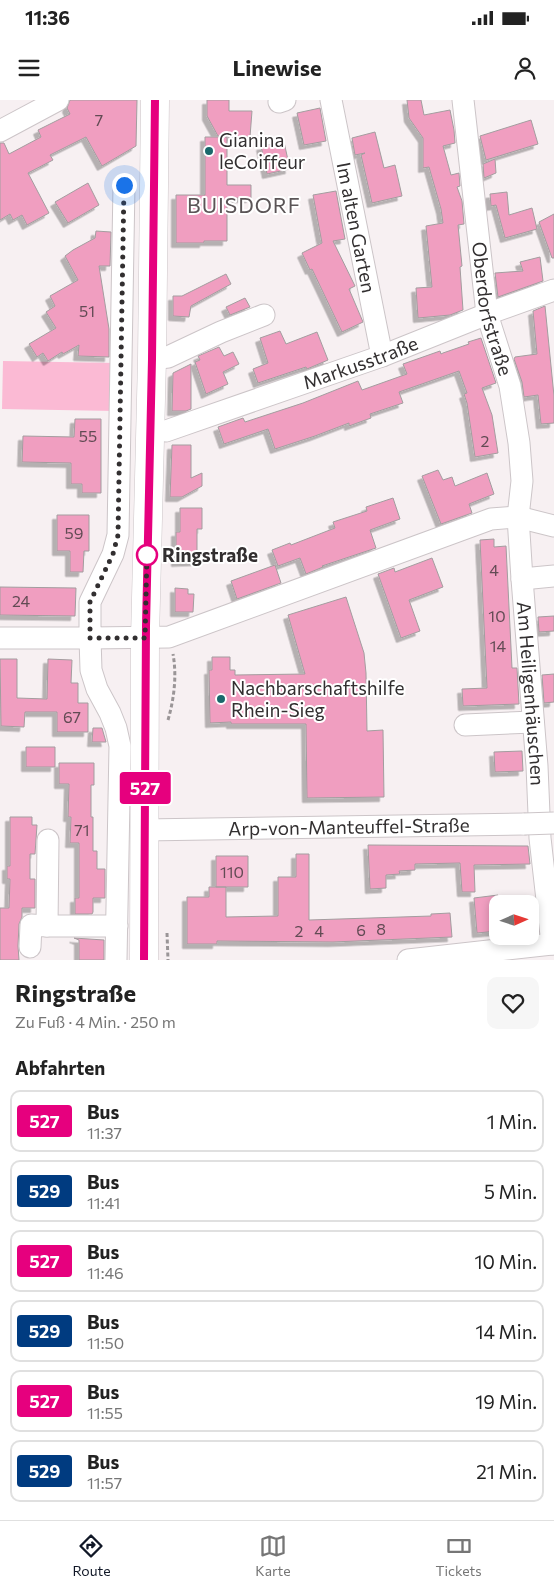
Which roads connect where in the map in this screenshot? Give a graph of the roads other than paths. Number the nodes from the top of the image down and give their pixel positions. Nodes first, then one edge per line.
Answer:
1 (58, 100) edge
2 (155, 100) edge
3 (331, 100) edge
4 (463, 100) edge
5 (0, 132) edge
6 (124, 185) dead end
7 (554, 290) edge
8 (487, 314) junction
9 (264, 316) dead end
10 (382, 356) junction
11 (152, 359) junction
12 (166, 431) dead end
13 (518, 516) junction
14 (554, 526) edge
15 (554, 576) edge
16 (522, 579) junction
17 (0, 638) edge
18 (90, 638) junction
19 (145, 638) junction
20 (533, 722) junction
21 (465, 726) dead end
22 (554, 823) edge
23 (144, 830) junction
24 (48, 840) dead end
25 (550, 897) edge
26 (47, 926) junction
27 (117, 926) junction
28 (553, 944) edge
29 (30, 947) dead end
30 (116, 960) edge
31 (144, 960) edge
32 (408, 960) edge

1 - 5 street
2 - 11 main road
3 - 10 street, Im alten Garten
4 - 8 street, Oberdorfstraße
6 - 18 street
7 - 8 street, Markusstraße
8 - 10 street, Markusstraße
8 - 13 street, Oberdorfstraße
9 - 11 street
10 - 12 street, Markusstraße
11 - 19 main road
13 - 14 street
13 - 16 street, Am Heiligenhäuschen
13 - 19 street
15 - 16 street, Am Heiligenhäuschen
16 - 20 street, Am Heiligenhäuschen
17 - 18 street
18 - 19 street
18 - 27 street
19 - 23 main road
20 - 21 street
20 - 25 street, Am Heiligenhäuschen
22 - 23 street, Arp-von-Manteuffel-Straße, bridge
23 - 31 main road
24 - 26 street
25 - 28 street, Am Heiligenhäuschen
26 - 27 street
26 - 29 street
27 - 30 street
28 - 32 street

